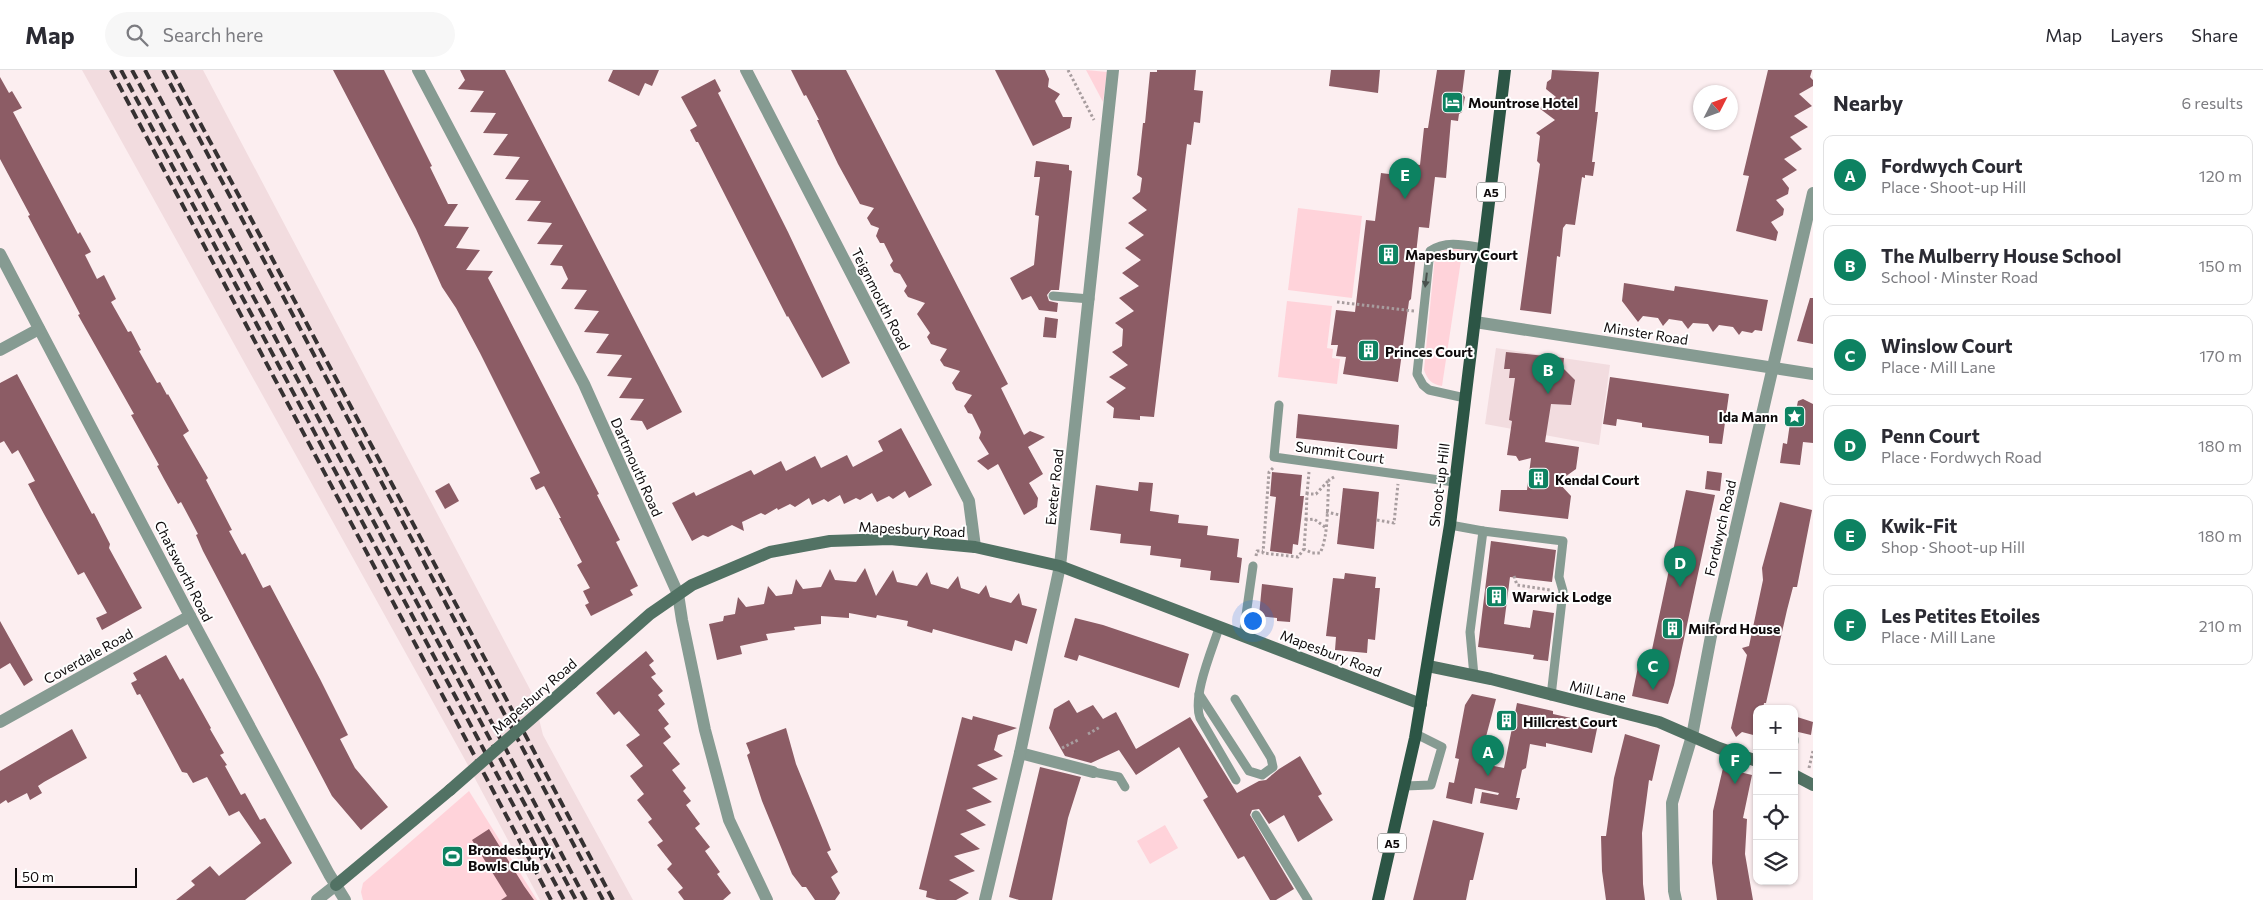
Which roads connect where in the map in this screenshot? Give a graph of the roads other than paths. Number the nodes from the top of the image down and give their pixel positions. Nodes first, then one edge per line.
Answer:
1 (418, 70) edge
2 (746, 70) edge
3 (1505, 70) edge
4 (1110, 72) edge
5 (1813, 193) edge
6 (1483, 248) junction
7 (0, 254) edge
8 (1053, 296) dead end
9 (1090, 299) junction
10 (1475, 322) junction
11 (39, 329) junction
12 (0, 350) edge
13 (1772, 367) junction
14 (1813, 374) edge
15 (1465, 398) junction
16 (1278, 405) dead end
17 (1454, 482) junction
18 (1450, 525) junction
19 (1483, 531) junction
20 (975, 547) junction
21 (1060, 566) junction
22 (1253, 566) dead end
23 (678, 594) junction
24 (190, 616) junction
25 (1219, 628) junction
26 (1243, 636) junction
27 (1428, 666) junction
28 (1474, 676) junction
29 (1199, 694) junction
30 (1551, 696) junction
31 (1235, 699) dead end
32 (1421, 704) junction
33 (0, 722) edge
34 (1416, 734) junction
35 (1692, 736) junction
36 (1020, 753) junction
37 (1753, 759) edge
38 (1093, 772) joint
39 (1798, 777) edge
40 (1236, 780) dead end
41 (1813, 785) edge
42 (1405, 786) junction
43 (1125, 787) dead end
44 (1256, 815) dead end
45 (336, 885) junction
46 (317, 900) edge
47 (345, 900) edge
48 (767, 900) edge
49 (985, 900) edge
50 (1308, 900) edge
51 (1378, 900) edge
52 (1676, 900) edge

1 - 23 street, Dartmouth Road
2 - 20 street, Teignmouth Road
3 - 6 main road, Shoot-up Hill / A5
4 - 9 street, Exeter Road
5 - 13 street, Fordwych Road
6 - 10 main road, Shoot-up Hill / A5
6 -> 15 lane
7 - 11 street, Chatsworth Road
8 - 9 lane
9 - 21 street, Exeter Road
10 - 13 street, Minster Road
10 - 15 main road, Shoot-up Hill / A5
11 - 12 street
11 - 24 street, Chatsworth Road
13 - 14 street, Minster Road
13 - 35 street, Fordwych Road
15 - 17 main road, Shoot-up Hill / A5
16 - 17 lane, Summit Court
17 - 18 main road, Shoot-up Hill / A5
18 - 19 lane
18 - 27 main road, Shoot-up Hill / A5
19 - 28 lane
19 - 30 lane
20 - 21 street, Mapesbury Road
20 - 23 street, Mapesbury Road
21 - 25 street, Mapesbury Road
21 - 36 street, Exeter Road
22 - 26 lane
23 - 45 street, Mapesbury Road, bridge
23 - 48 street, Dartmouth Road
24 - 33 street, Coverdale Road
24 - 45 street, Chatsworth Road
25 - 26 street, Mapesbury Road
25 - 29 lane
26 - 32 street, Mapesbury Road
27 - 28 street, Mill Lane
27 - 32 main road, Shoot-up Hill / A5
28 - 30 street, Mill Lane
29 - 31 lane
29 - 40 lane
30 - 35 street, Mill Lane
32 - 34 main road, Shoot-up Hill / A5
34 - 42 main road, Shoot-up Hill / A5
34 - 42 lane
35 - 37 street, Mill Lane
35 - 52 street, Fordwych Road
36 - 38 street
36 - 49 street, Exeter Road
38 - 43 lane
39 - 41 street
42 - 51 main road, Shoot-up Hill / A5
44 - 50 lane
45 - 46 street, Mapesbury Road
45 - 47 street, Chatsworth Road

